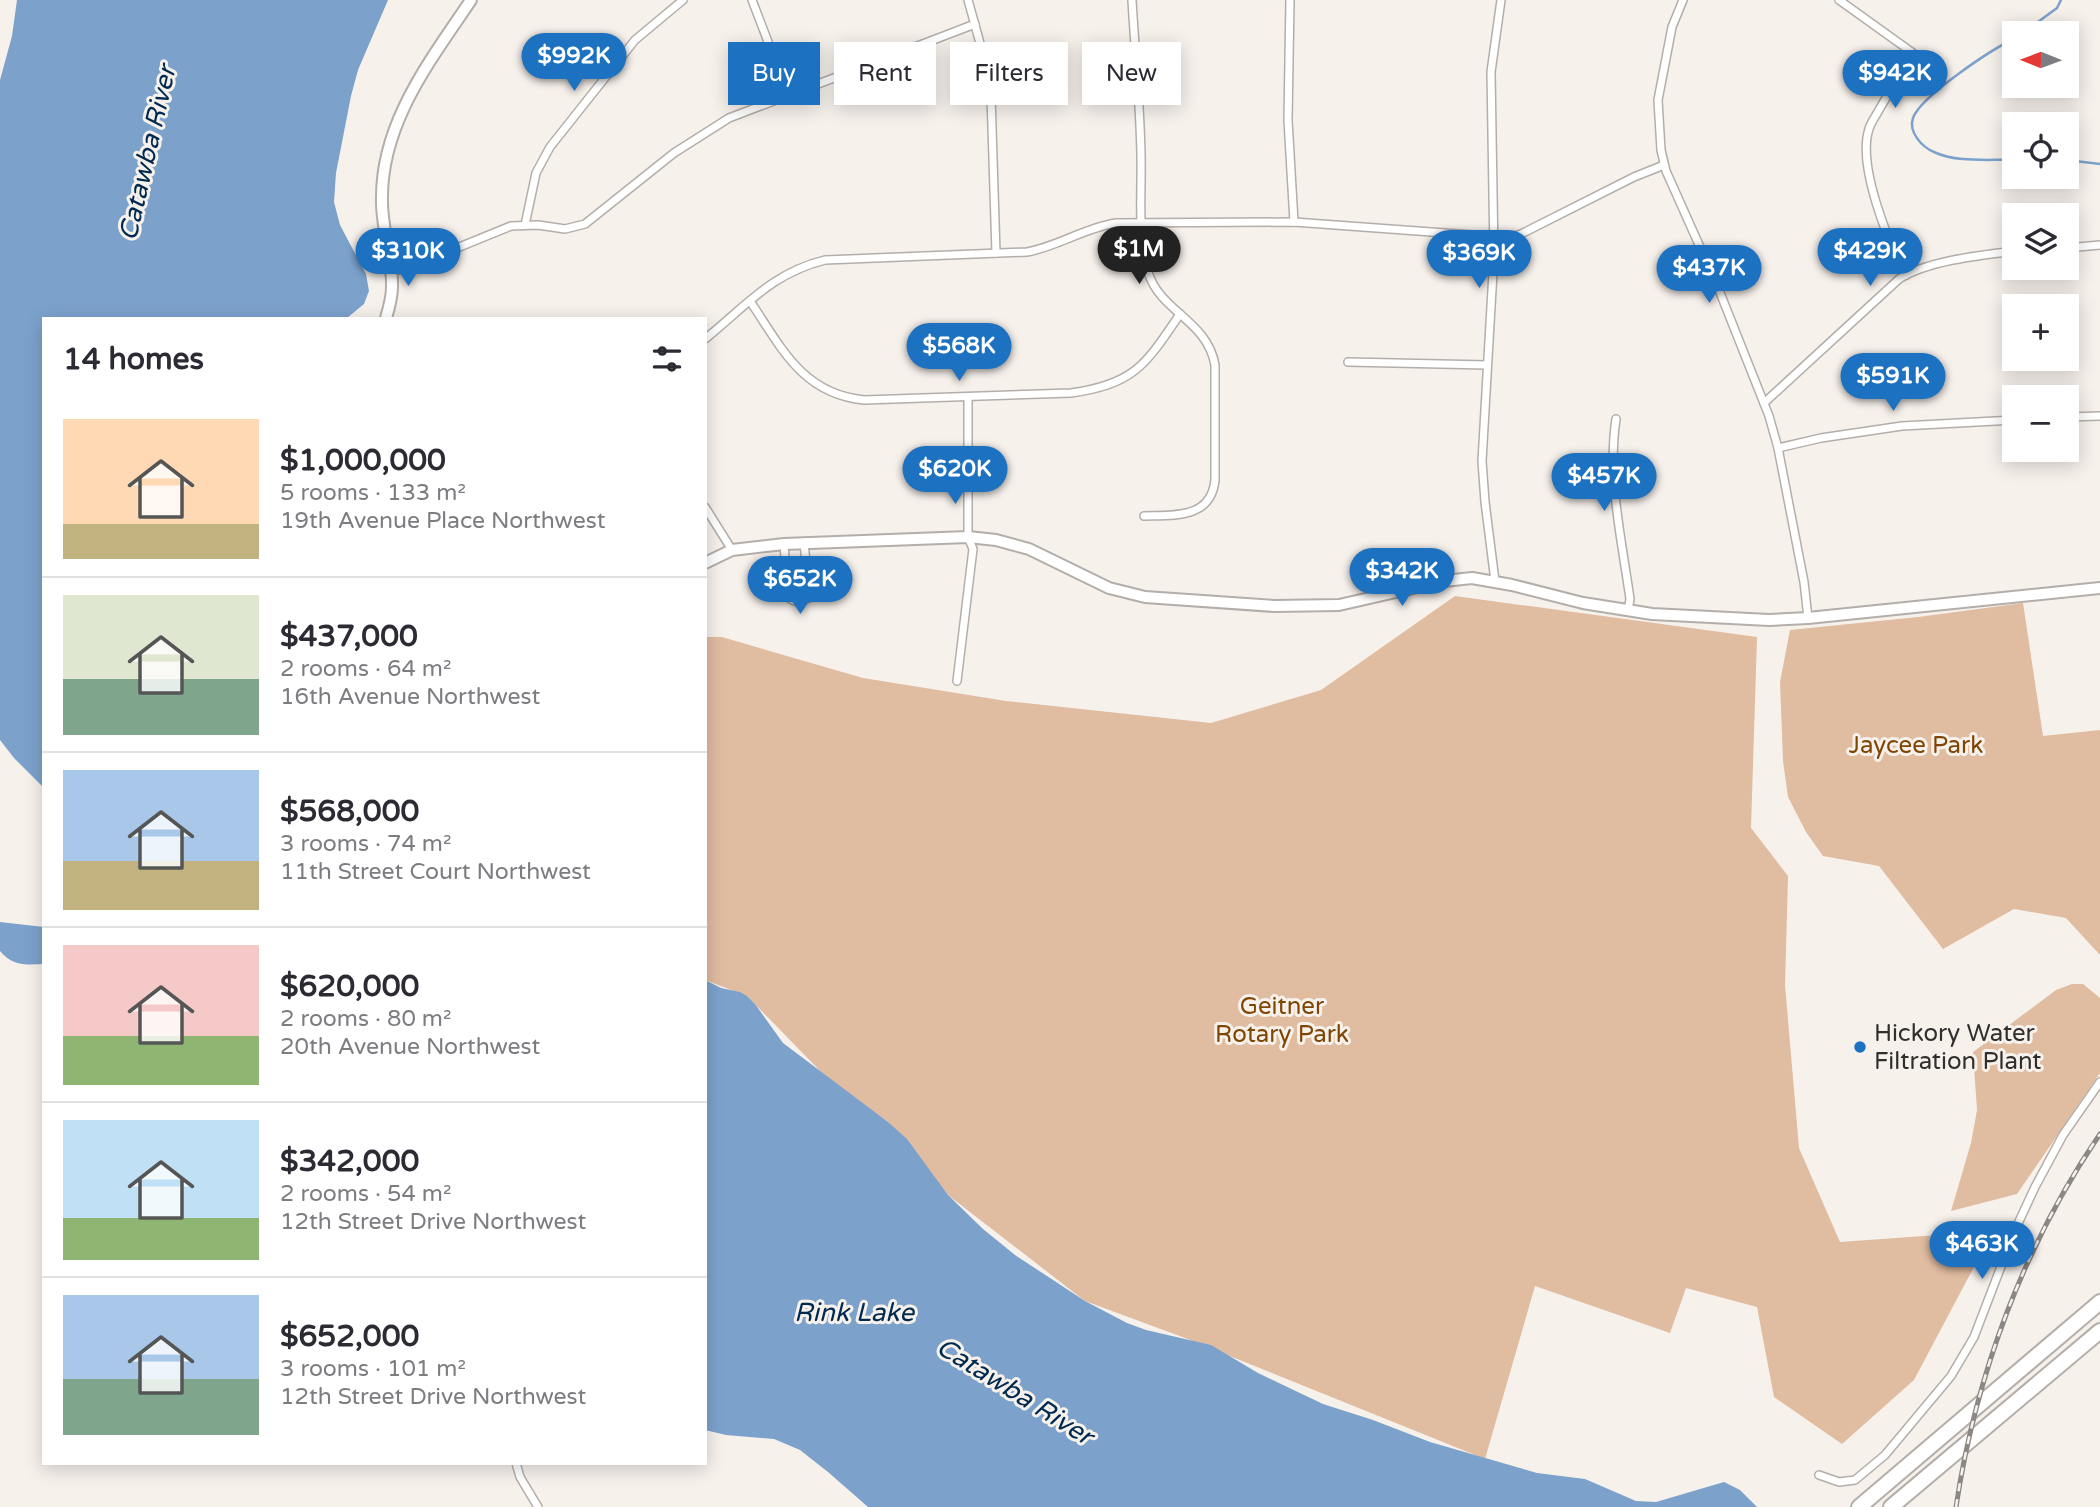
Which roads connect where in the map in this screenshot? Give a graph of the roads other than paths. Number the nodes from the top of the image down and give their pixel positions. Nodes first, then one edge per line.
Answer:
1 (471, 0) edge
2 (683, 0) edge
3 (752, 0) edge
4 (968, 0) edge
5 (1132, 0) edge
6 (1290, 0) edge
7 (1501, 0) edge
8 (1683, 0) edge
9 (1839, 0) edge
10 (975, 24) junction
11 (769, 42) edge
12 (820, 82) edge
13 (762, 105) edge
14 (1664, 165) junction
15 (1294, 222) junction
16 (1142, 223) junction
17 (525, 225) junction
18 (1493, 237) junction
19 (2100, 245) edge
20 (2079, 247) edge
21 (996, 253) junction
22 (2002, 253) edge
23 (392, 271) junction
24 (1906, 275) junction
25 (750, 301) junction
26 (1181, 314) junction
27 (386, 317) edge
28 (707, 337) edge
29 (1348, 362) dead end
30 (1487, 365) junction
31 (968, 397) junction
32 (1764, 403) junction
33 (2100, 416) edge
34 (2079, 417) edge
35 (1616, 419) dead end
36 (2002, 421) edge
37 (1778, 449) junction
38 (707, 510) edge
39 (1144, 516) dead end
40 (968, 537) junction
41 (804, 543) junction
42 (783, 544) junction
43 (732, 550) junction
44 (707, 562) edge
45 (1495, 581) junction
46 (2100, 588) edge
47 (1628, 611) junction
48 (1808, 618) junction
49 (957, 681) dead end
50 (2100, 1082) edge
51 (2100, 1302) edge
52 (2100, 1331) edge
53 (517, 1465) edge
54 (1819, 1475) dead end
55 (538, 1507) edge
56 (1859, 1507) edge
57 (1891, 1507) edge

1 - 23 street
2 - 17 street
3 - 11 street
4 - 10 street
5 - 16 street
6 - 15 street
7 - 18 street
8 - 14 street
9 - 24 street
10 - 12 street
10 - 21 street
13 - 17 street
14 - 18 street
14 - 32 street
15 - 16 street
15 - 18 street
16 - 21 street
16 - 26 street
17 - 23 street
18 - 30 street
19 - 20 street
21 - 25 street
22 - 24 street
23 - 27 street
24 - 32 street
25 - 28 street
25 - 31 street
26 - 31 street
26 - 39 street
29 - 30 street
30 - 45 street
31 - 40 street
32 - 37 street
33 - 34 street
35 - 47 street
36 - 37 street
37 - 48 street
38 - 43 street
40 - 41 street
40 - 45 street
40 - 49 street
41 - 42 street
41 - 42 street
42 - 43 street
43 - 44 street
45 - 47 street
46 - 48 street
47 - 48 street
50 - 54 street
51 - 56 highway
52 - 57 highway
53 - 55 street

